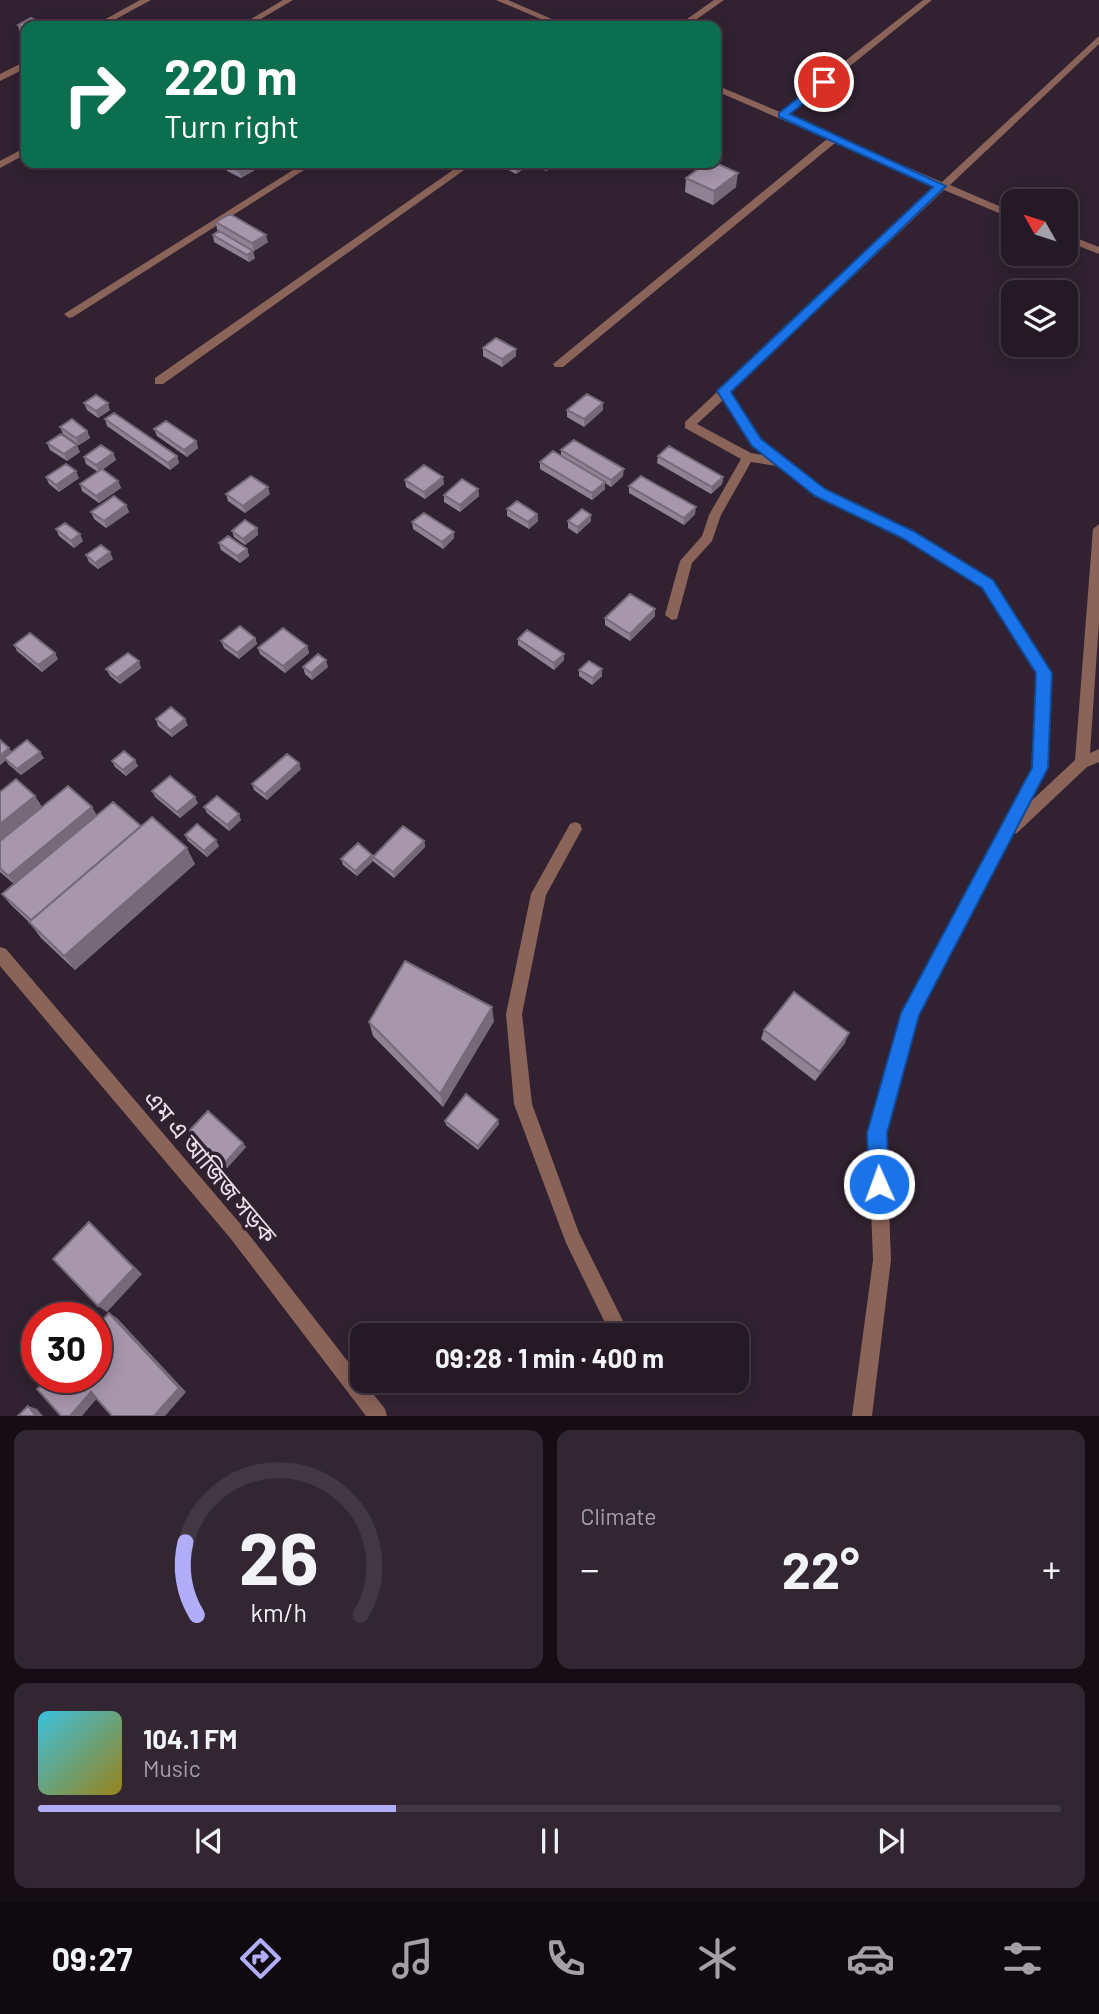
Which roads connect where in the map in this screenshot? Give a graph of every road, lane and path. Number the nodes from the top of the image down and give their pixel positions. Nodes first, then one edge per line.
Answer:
1 (147, 0) edge
2 (289, 0) edge
3 (500, 0) edge
4 (720, 0) edge
5 (928, 0) edge
6 (542, 17) junction
7 (107, 21) edge
8 (252, 21) edge
9 (536, 21) edge
10 (552, 21) edge
11 (688, 21) edge
12 (1099, 39) edge
13 (21, 67) edge
14 (0, 78) edge
15 (721, 90) edge
16 (783, 115) junction
17 (835, 138) junction
18 (21, 153) edge
19 (0, 165) edge
20 (302, 168) edge
21 (462, 168) edge
22 (940, 186) junction
23 (1001, 211) edge
24 (1078, 242) edge
25 (1099, 251) edge
26 (69, 314) dead end
27 (559, 364) dead end
28 (159, 381) dead end
29 (723, 391) junction
30 (748, 457) junction
31 (780, 462) junction
32 (1099, 529) edge
33 (672, 615) dead end
34 (1099, 755) edge
35 (1082, 763) junction
36 (575, 830) dead end
37 (1004, 836) junction
38 (0, 954) edge
39 (615, 1323) edge
40 (350, 1371) edge
41 (365, 1393) edge
42 (379, 1416) edge
43 (862, 1416) edge

1 - 7 street
2 - 8 street
3 - 6 street
4 - 11 street
5 - 16 street
6 - 9 street
6 - 10 street
12 - 22 street
13 - 14 street
15 - 16 street
16 - 17 street
17 - 22 street
17 - 27 street
18 - 19 street
20 - 26 street
21 - 28 street
22 - 23 street
22 - 29 street
24 - 25 street
29 - 30 street
29 - 31 street
30 - 31 street
30 - 33 street
31 - 37 street
32 - 35 street
34 - 35 street
35 - 37 street
36 - 39 street
37 - 43 street
38 - 40 street, এম এ আজিজ সড়ক
41 - 42 street, এম এ আজিজ সড়ক

